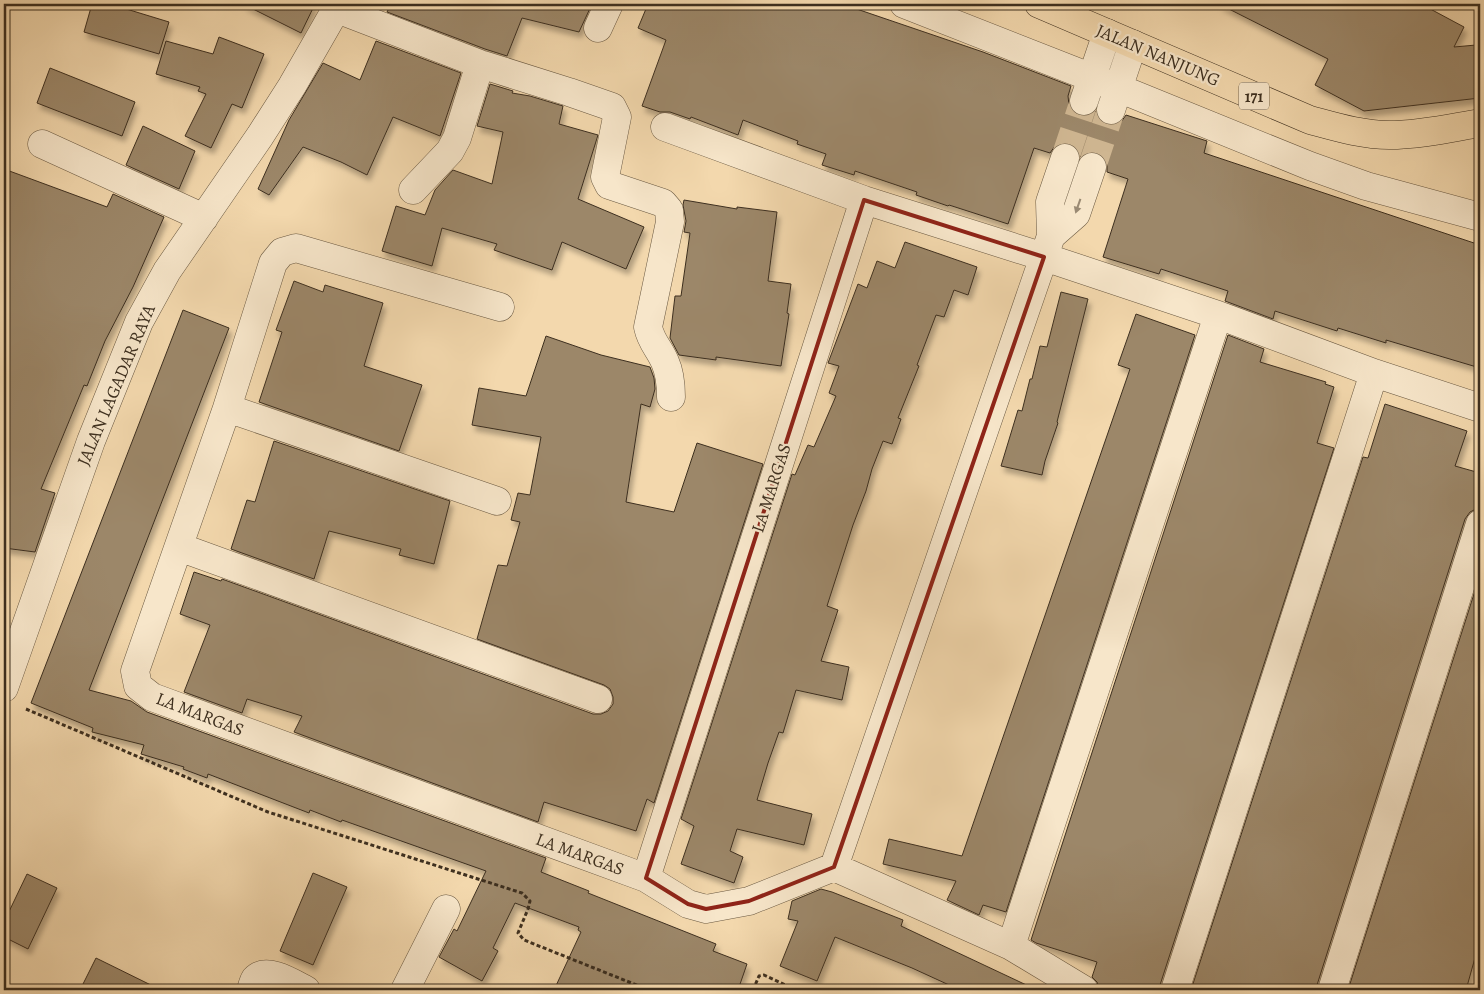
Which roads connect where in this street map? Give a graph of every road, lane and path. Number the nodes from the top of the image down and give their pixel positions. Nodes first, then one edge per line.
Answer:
1 (904, 4) edge
2 (1039, 4) edge
3 (338, 6) edge
4 (1107, 33) junction
5 (1133, 44) junction
6 (480, 64) junction
7 (1088, 90) junction
8 (1115, 99) junction
9 (1480, 123) edge
10 (665, 127) dead end
11 (42, 144) dead end
12 (1065, 158) tunnel mouth
13 (1092, 167) tunnel mouth
14 (413, 190) dead end
15 (864, 200) junction
16 (1480, 217) edge
17 (204, 218) junction
18 (1047, 246) junction
19 (500, 307) dead end
20 (1218, 315) junction
21 (1374, 374) junction
22 (671, 397) dead end
23 (227, 408) junction
24 (1480, 408) edge
25 (497, 501) dead end
26 (1480, 524) edge
27 (179, 547) junction
28 (13, 698) edge
29 (598, 699) dead end
30 (834, 867) junction
31 (646, 878) junction
32 (446, 908) dead end
33 (1011, 946) junction
34 (251, 990) edge
35 (306, 990) edge
36 (405, 990) edge
37 (649, 990) edge
38 (754, 990) edge
39 (796, 990) edge
40 (1084, 990) edge
41 (1175, 990) edge
42 (1332, 990) edge

1 - 7 street
2 - 4 main road, JALAN NANJUNG / 171
3 - 6 street
3 - 17 street, JALAN LAGADAR RAYA
4 - 5 main road, JALAN NANJUNG / 171
4 - 7 street
5 - 8 street
5 - 9 main road, JALAN NANJUNG / 171
6 - 14 street
6 - 22 street
7 - 8 street
8 - 16 street
10 - 15 street
11 - 17 street
12 - 18 street
13 -> 18 street
15 - 18 street
15 - 31 street, LA MARGAS
17 - 28 street, JALAN LAGADAR RAYA
18 - 20 street
18 - 30 street
19 - 23 street, LA MARGAS
20 - 21 street
20 - 33 street
21 - 24 street
21 - 41 street
23 - 25 street
23 - 27 street, LA MARGAS
26 - 42 street
27 - 29 street
27 - 31 street, LA MARGAS
28 - 37 path
30 - 31 street
30 - 33 street
32 - 36 street
33 - 40 street
34 - 35 street
38 - 39 path

